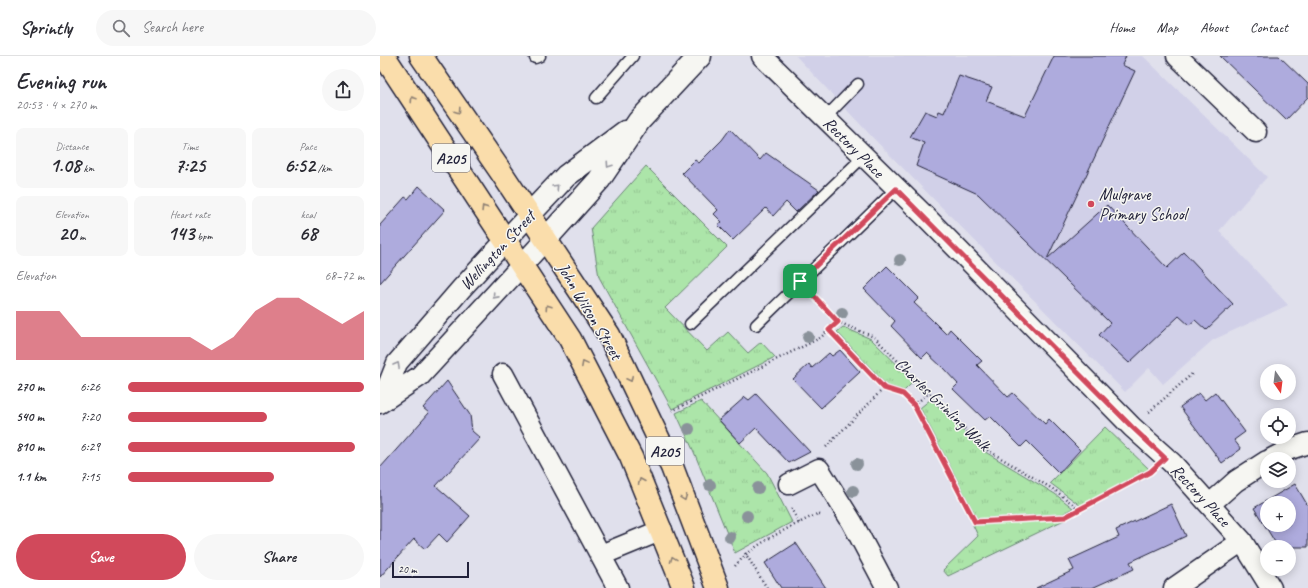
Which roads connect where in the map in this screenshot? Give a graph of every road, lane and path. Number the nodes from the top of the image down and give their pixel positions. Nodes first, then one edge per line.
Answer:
1 (384, 56) edge
2 (421, 56) edge
3 (535, 56) edge
4 (540, 56) edge
5 (633, 56) edge
6 (699, 56) edge
7 (762, 56) edge
8 (1177, 56) edge
9 (858, 84) dead end
10 (596, 98) dead end
11 (825, 118) junction
12 (639, 121) junction
13 (1256, 132) dead end
14 (864, 156) junction
15 (896, 189) junction
16 (529, 215) junction
17 (546, 240) junction
18 (505, 241) junction
19 (521, 267) junction
20 (800, 281) junction
21 (838, 322) junction
22 (690, 324) dead end
23 (756, 325) dead end
24 (829, 330) junction
25 (503, 374) dead end
26 (1192, 374) dead end
27 (884, 388) junction
28 (930, 392) junction
29 (381, 402) edge
30 (914, 405) junction
31 (670, 412) dead end
32 (1132, 427) junction
33 (1308, 444) edge
34 (1284, 452) edge
35 (1165, 458) junction
36 (1260, 466) edge
37 (820, 469) junction
38 (789, 484) dead end
39 (1210, 504) junction
40 (1080, 510) junction
41 (852, 522) junction
42 (662, 530) junction
43 (1242, 541) junction
44 (745, 553) junction
45 (601, 555) junction
46 (733, 568) dead end
47 (618, 588) edge
48 (684, 588) edge
49 (718, 588) edge
50 (767, 588) edge
51 (888, 588) edge
52 (1174, 588) edge
53 (1271, 588) edge

18 -> 1 highway, John Wilson Street / A205
2 -> 16 highway, John Wilson Street / A205
3 - 4 lane
5 - 10 lane
6 - 12 main road, Wellington Street
7 - 11 street, Rectory Place
8 - 13 street
9 - 11 lane
11 - 14 street, Rectory Place
16 -> 12 main road, Wellington Street
12 -> 17 main road, Wellington Street
14 - 15 street, Rectory Place
14 - 22 lane
15 - 20 lane
15 - 32 street, Rectory Place
16 - 17 highway, John Wilson Street / A205
16 - 18 street, Wellington Street
17 - 19 street, Wellington Street
17 -> 49 highway, John Wilson Street / A205
18 - 19 highway, John Wilson Street / A205
29 -> 18 street, Wellington Street
19 -> 29 street, Wellington Street
42 -> 19 highway, John Wilson Street / A205
20 - 21 path, Charles Grinling Walk
20 - 23 lane
21 - 24 path
21 - 28 path, Charles Grinling Walk
24 - 27 path
24 - 31 path
25 - 45 street
26 - 32 path
27 - 30 path, Charles Grinling Walk
27 - 37 path
28 - 30 path
28 - 40 path, Charles Grinling Walk
30 - 40 path, Charles Grinling Walk
32 - 35 street, Rectory Place
33 - 34 street
35 - 39 street, Rectory Place
35 - 40 path
36 - 39 street
37 - 38 street
37 - 41 street
39 - 43 street, Rectory Place
41 - 44 path
41 - 51 street
42 - 45 street
48 -> 42 highway, John Wilson Street / A205
43 - 52 street
43 - 53 street, Rectory Place
44 - 46 path
44 - 50 path
45 - 47 street

